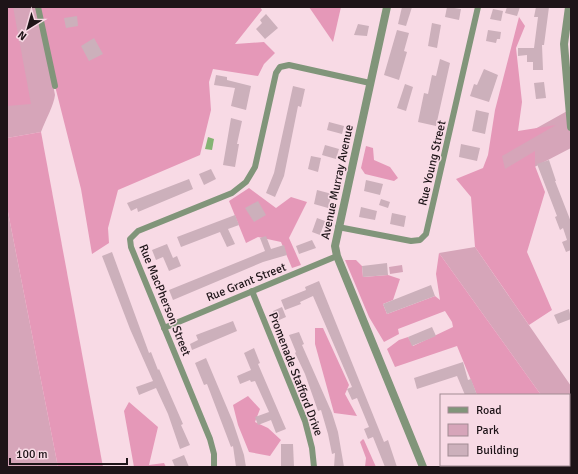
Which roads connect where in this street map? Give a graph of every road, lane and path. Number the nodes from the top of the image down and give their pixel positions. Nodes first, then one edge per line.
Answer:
1 (38, 7) edge
2 (387, 7) edge
3 (478, 7) edge
4 (570, 7) edge
5 (370, 83) junction
6 (54, 86) dead end
7 (571, 127) edge
8 (338, 227) junction
9 (337, 256) junction
10 (252, 291) junction
11 (164, 328) junction
12 (214, 467) edge
13 (314, 467) edge
14 (423, 467) edge

1 - 6 street
2 - 5 street, Avenue Murray Avenue
3 - 8 street, Rue Young Street
4 - 7 street
5 - 8 street, Avenue Murray Avenue
5 - 11 street, Rue MacPherson Street
8 - 9 street, Avenue Murray Avenue
9 - 10 street, Rue Grant Street
9 - 14 street, Avenue Murray Avenue
10 - 11 street, Rue Grant Street
10 - 13 street, Promenade Stafford Drive
11 - 12 street, Rue MacPherson Street

